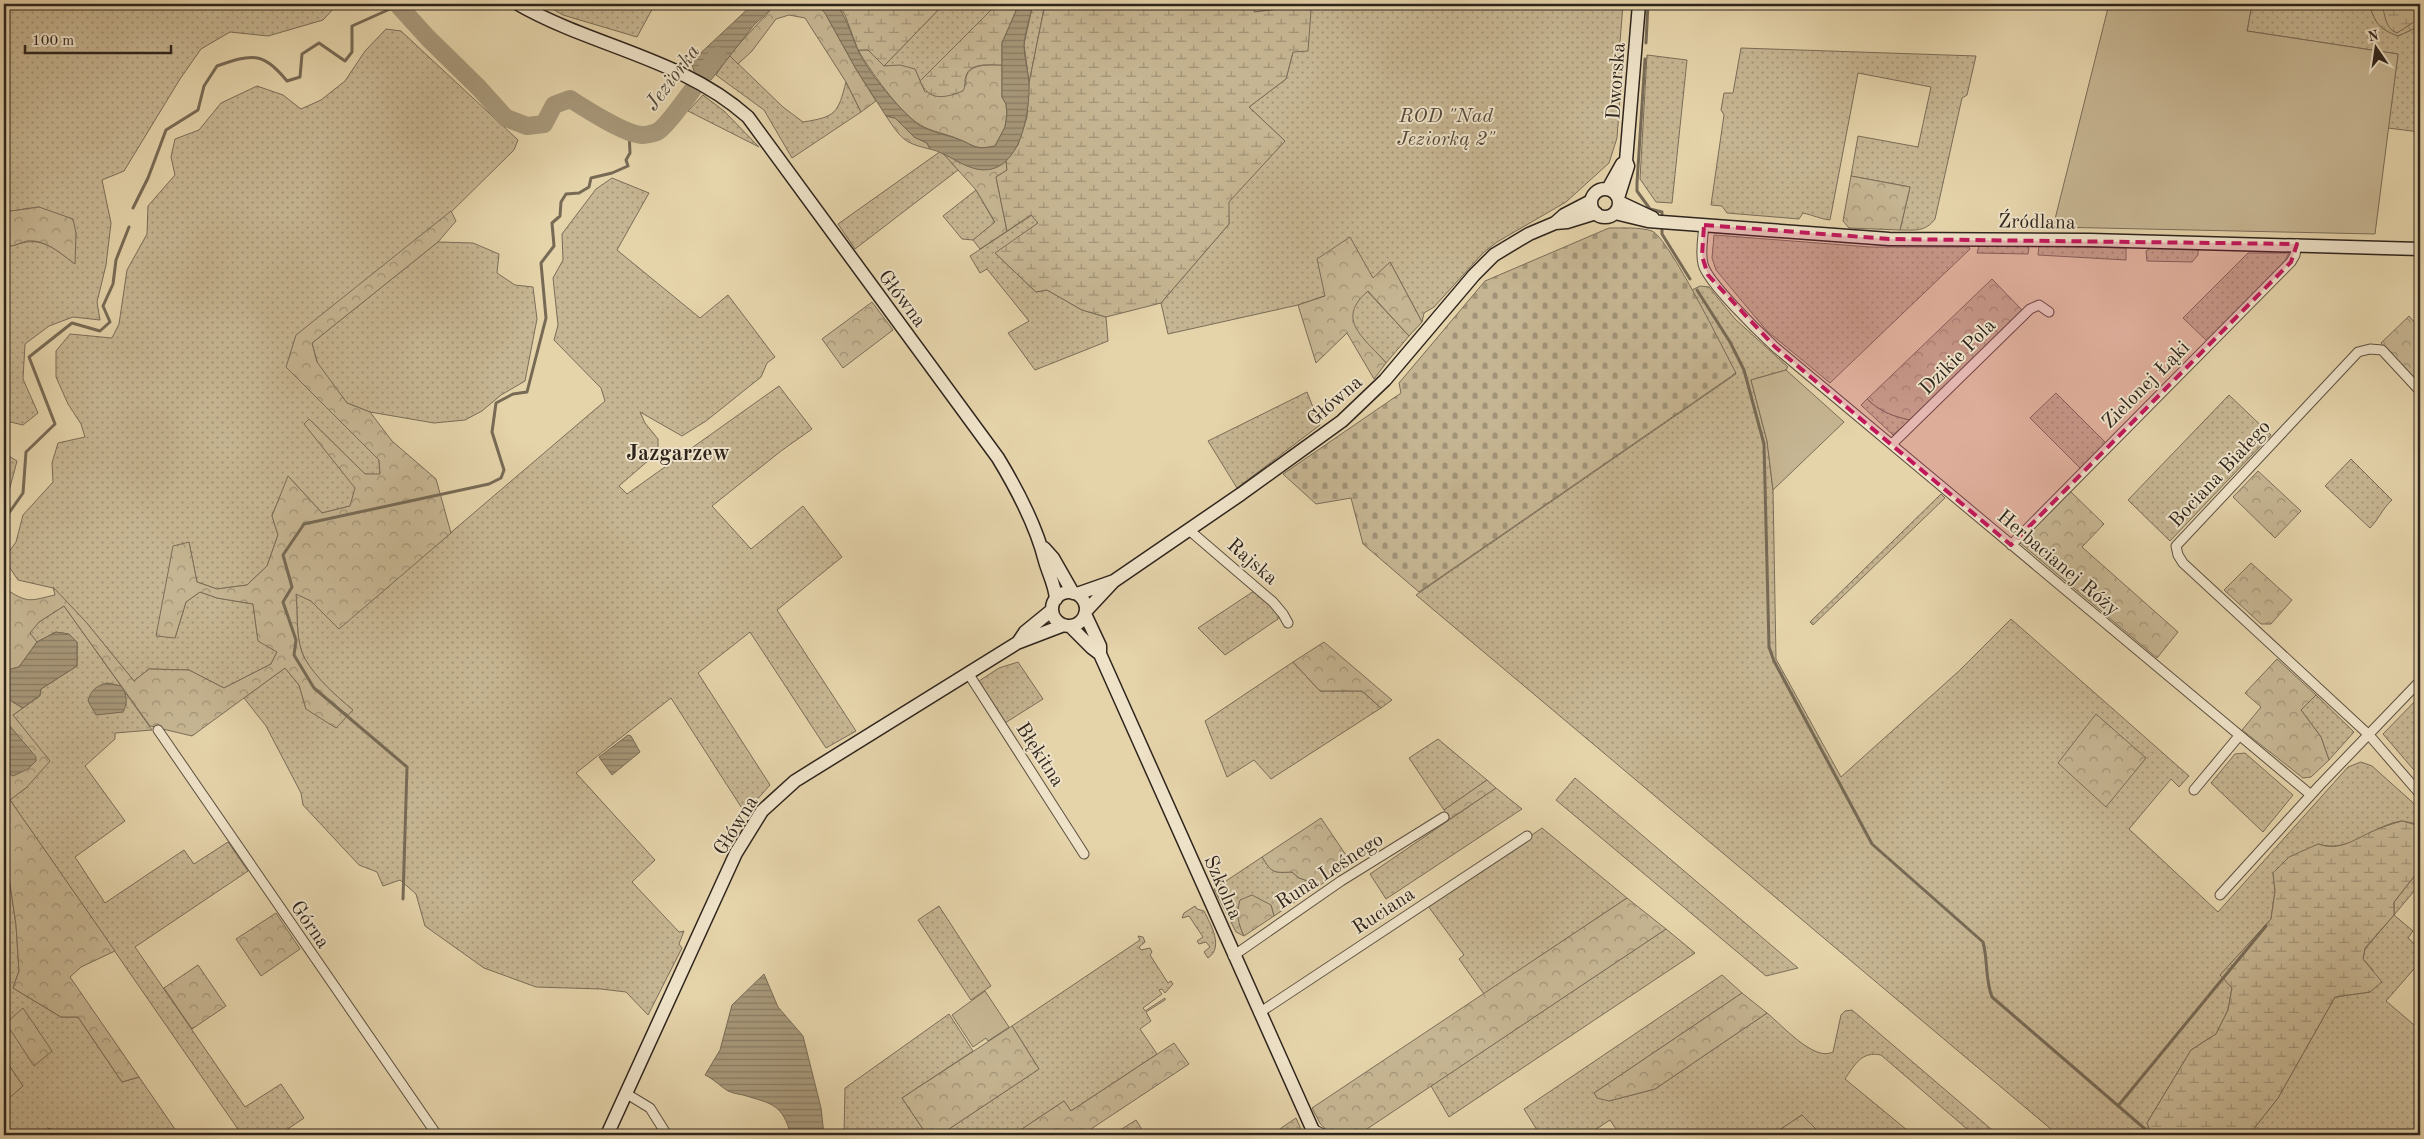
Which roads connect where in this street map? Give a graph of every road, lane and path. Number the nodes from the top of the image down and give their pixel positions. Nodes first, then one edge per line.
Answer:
1 (518, 4) edge
2 (1639, 4) edge
3 (1626, 161) junction
4 (1608, 189) junction
5 (1591, 201) junction
6 (1617, 205) junction
7 (1596, 213) junction
8 (1556, 223) junction
9 (1704, 225) junction
10 (2297, 244) junction
11 (2420, 249) edge
12 (2049, 312) dead end
13 (2420, 391) edge
14 (1892, 444) junction
15 (1189, 530) junction
16 (2011, 545) junction
17 (1044, 548) junction
18 (1114, 581) junction
19 (1075, 593) junction
20 (1054, 605) junction
21 (1085, 613) junction
22 (1288, 623) dead end
23 (1067, 625) junction
24 (1017, 642) junction
25 (1100, 654) junction
26 (968, 673) junction
27 (2420, 681) edge
28 (158, 730) dead end
29 (2369, 735) junction
30 (2239, 736) junction
31 (2194, 790) dead end
32 (2420, 794) edge
33 (2311, 795) junction
34 (1444, 817) dead end
35 (1527, 836) dead end
36 (1084, 854) dead end
37 (2220, 895) dead end
38 (1234, 956) junction
39 (1259, 1013) junction
40 (628, 1094) junction
41 (1313, 1131) edge
42 (437, 1135) edge
43 (607, 1135) edge
44 (667, 1135) edge
45 (1324, 1135) edge

1 - 17 main road, Główna
2 - 3 main road, Dworska
3 - 4 main road, Dworska
3 - 6 main road, Dworska
4 - 5 main road
4 - 6 main road
5 - 7 main road
5 - 8 main road, Główna
6 - 7 main road
6 - 9 main road, Źródlana
7 - 8 main road, Główna
8 - 15 main road, Główna
9 - 10 main road, Źródlana
9 - 14 street, Herbacianej Róży
10 - 11 main road, Źródlana
10 - 16 street, Zielonej Łąki
12 - 14 street, Dzikie Pola
13 - 29 street, Bociana Białego
14 - 16 street, Herbacianej Róży
15 - 18 main road, Główna
15 - 22 street, Rajska
16 - 30 street, Herbacianej Róży
17 - 19 main road, Główna
17 - 20 main road, Główna
18 - 19 main road, Główna
18 - 21 main road, Główna
19 - 20 main road
19 - 21 main road
20 - 23 main road
20 - 24 main road, Główna
21 - 23 main road
21 - 25 main road, Szkolna
23 - 24 main road, Główna
23 - 25 main road, Szkolna
24 - 26 main road, Główna
25 - 38 main road, Szkolna
26 - 36 street, Błękitna
26 - 40 main road, Główna
27 - 29 street
28 - 42 street, Górna
29 - 32 street
29 - 33 street
30 - 31 street
30 - 33 street, Herbacianej Róży
33 - 37 street
34 - 38 street, Runa Leśnego
35 - 39 street, Ruciana
38 - 39 main road, Szkolna
39 - 41 main road, Szkolna
40 - 43 main road, Główna
40 - 44 street
41 - 45 street

